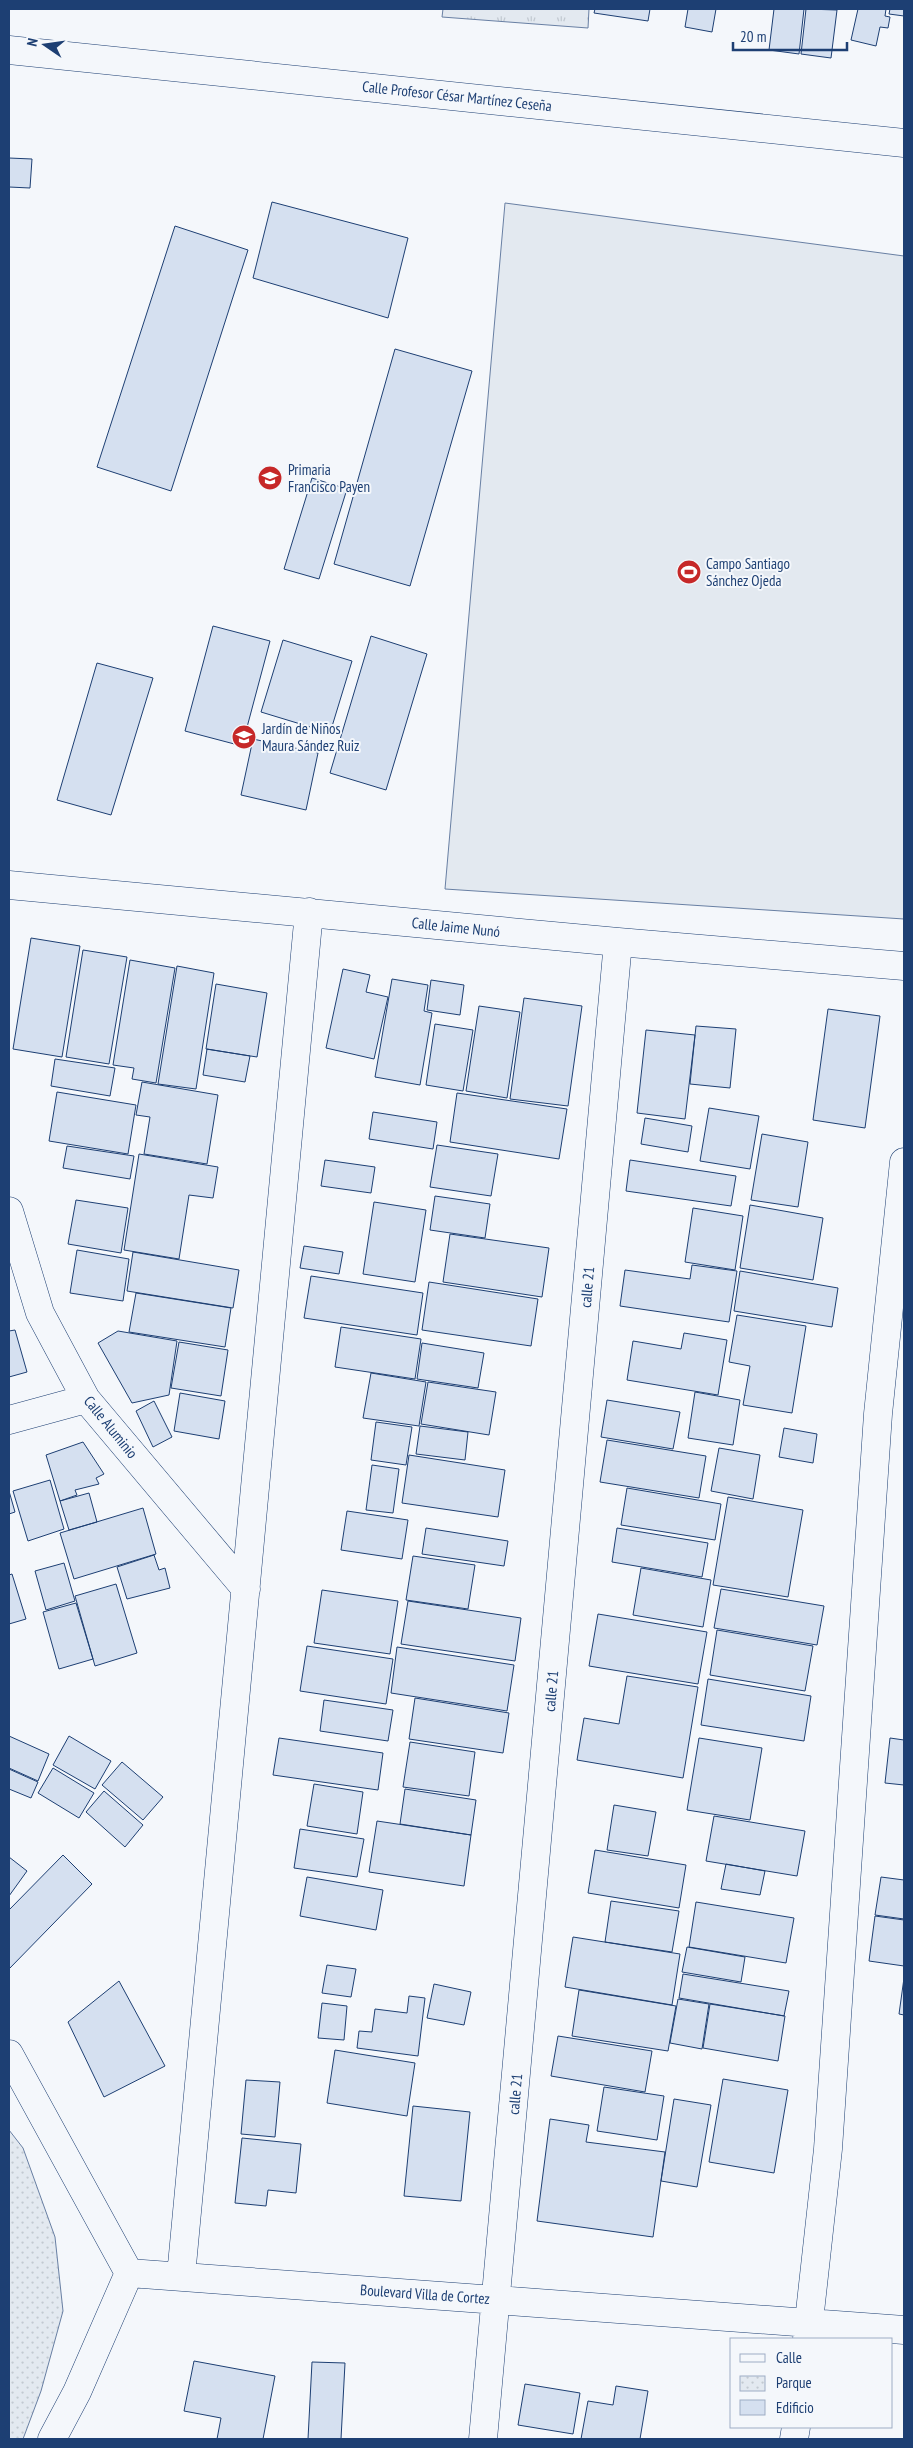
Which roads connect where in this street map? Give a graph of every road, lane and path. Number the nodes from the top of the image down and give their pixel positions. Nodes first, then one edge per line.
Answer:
1 (9, 50) edge
2 (904, 143) edge
3 (9, 886) edge
4 (309, 912) junction
5 (618, 942) junction
6 (904, 966) edge
7 (904, 1162) edge
8 (9, 1211) edge
9 (86, 1399) junction
10 (9, 1420) edge
11 (246, 1589) junction
12 (9, 2054) edge
13 (128, 2272) junction
14 (181, 2276) junction
15 (496, 2300) junction
16 (904, 2330) edge
17 (808, 2331) edge
18 (52, 2439) edge
19 (483, 2439) edge

1 - 2 street, Calle Profesor César Martínez Ceseña
3 - 4 street, Calle Jaime Nunó
4 - 5 street, Calle Jaime Nunó
4 - 11 street
5 - 6 street, Calle Jaime Nunó
5 - 15 street, calle 21
7 - 17 street
8 - 9 street, Calle Aluminio
9 - 10 street
9 - 11 street, Calle Aluminio
11 - 14 street
12 - 13 street
13 - 14 street, Boulevard Villa de Cortez
13 - 18 street
14 - 15 street, Boulevard Villa de Cortez
15 - 17 street, Boulevard Villa de Cortez
15 - 19 street, calle 21
16 - 17 street, Boulevard Villa de Cortez

